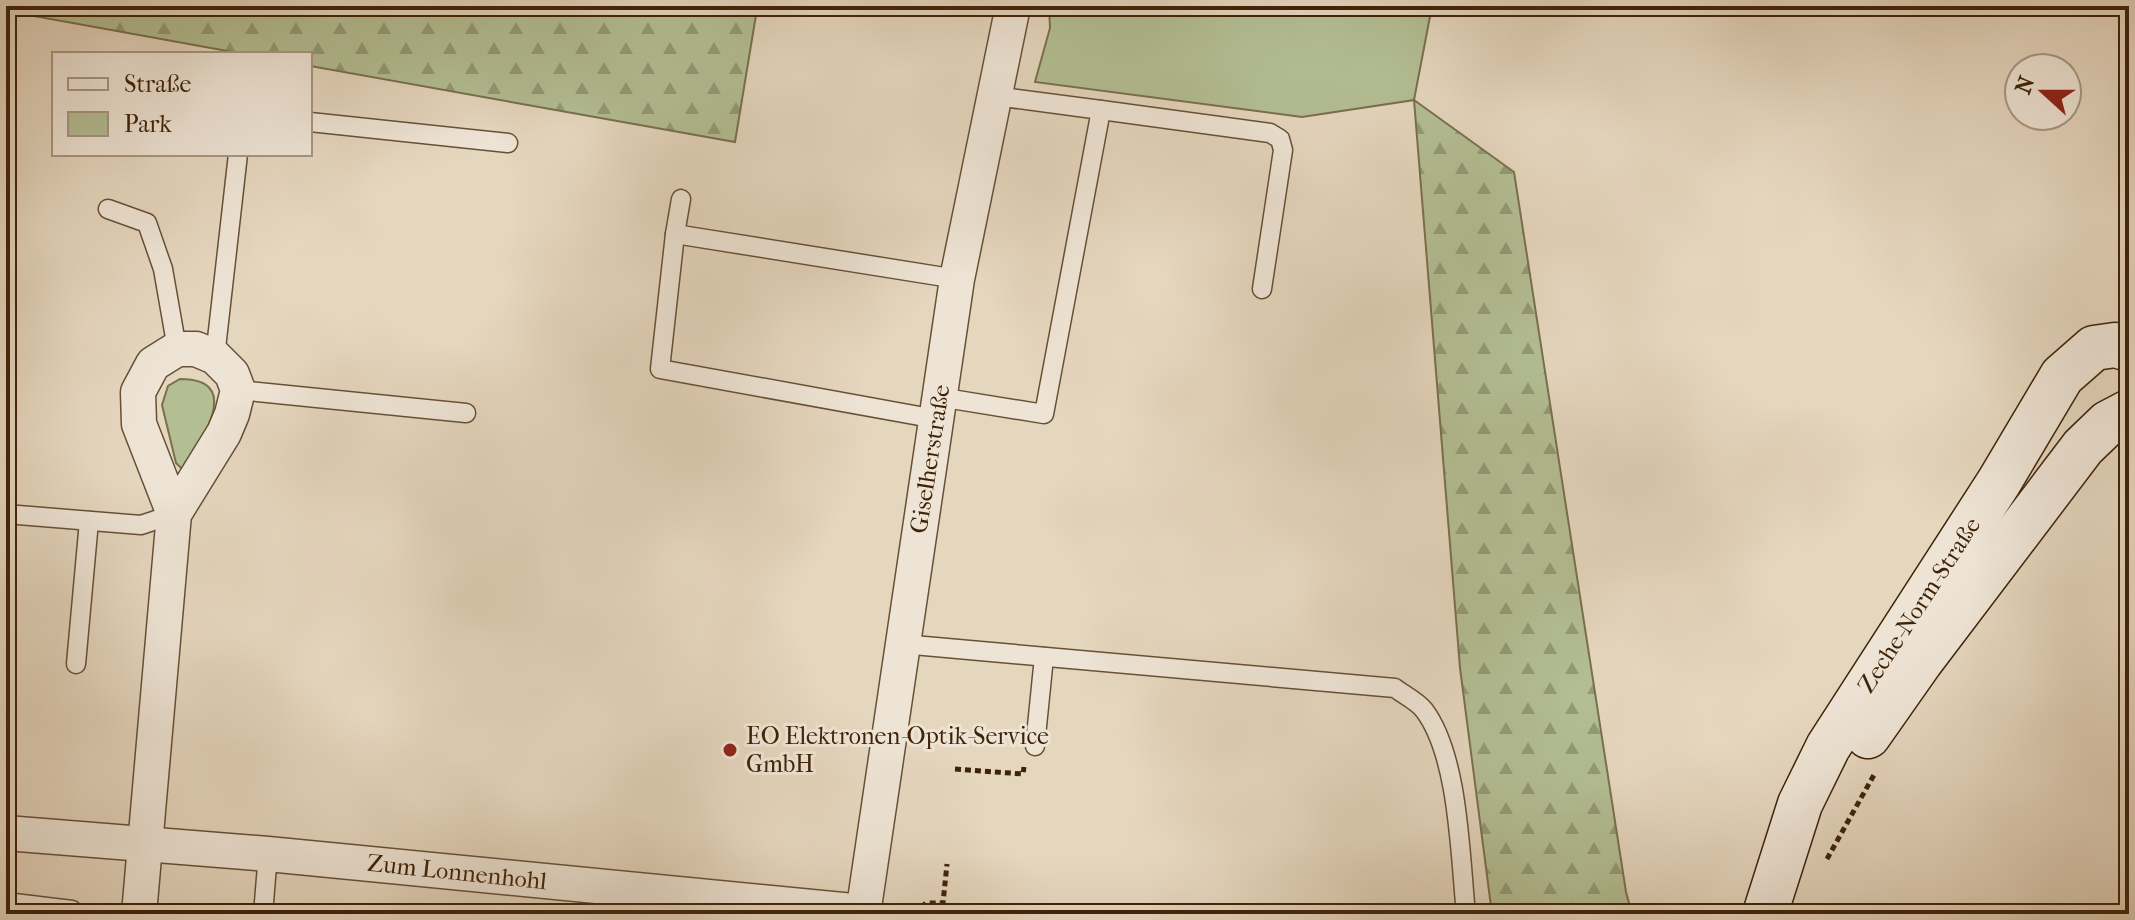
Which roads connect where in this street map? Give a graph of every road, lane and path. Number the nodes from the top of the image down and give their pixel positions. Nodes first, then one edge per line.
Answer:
1 (1013, 6) edge
2 (995, 96) junction
3 (1101, 110) junction
4 (312, 122) edge
5 (508, 143) dead end
6 (238, 156) edge
7 (681, 199) dead end
8 (108, 209) dead end
9 (675, 234) junction
10 (957, 279) junction
11 (1262, 289) dead end
12 (177, 349) junction
13 (2129, 349) edge
14 (215, 357) junction
15 (238, 390) junction
16 (937, 408) junction
17 (2129, 412) edge
18 (466, 413) dead end
19 (6, 514) edge
20 (174, 514) junction
21 (89, 521) junction
22 (902, 644) junction
23 (1044, 657) junction
24 (76, 664) dead end
25 (1035, 746) joint
26 (955, 769) dead end
27 (6, 833) edge
28 (146, 845) junction
29 (268, 854) junction
30 (947, 864) dead end
31 (6, 902) edge
32 (72, 910) dead end
33 (863, 913) edge
34 (139, 914) edge
35 (263, 914) edge
36 (914, 914) edge
37 (1466, 914) edge
38 (1765, 914) edge
39 (1772, 914) edge

1 - 2 street, Giselherstraße
2 - 3 lane
2 - 10 street, Giselherstraße
3 - 11 lane
3 - 16 lane
4 - 5 lane
6 - 14 lane
7 - 9 lane
8 - 12 lane
9 - 10 lane
9 - 16 lane
10 - 16 street, Giselherstraße
12 - 14 street
12 - 20 street
13 - 38 main road, Zeche-Norm-Straße
14 - 15 street
15 - 18 lane
15 - 20 street
16 - 22 street, Giselherstraße
17 - 39 main road, Zeche-Norm-Straße
19 - 21 lane
20 - 21 lane
20 - 28 street
21 - 24 lane
22 - 23 lane
22 - 33 street, Giselherstraße
23 - 25 lane
23 - 37 lane
25 - 26 path
27 - 28 street, Zum Lonnenhohl
28 - 29 street, Zum Lonnenhohl
28 - 34 street
29 - 33 street, Zum Lonnenhohl
29 - 35 lane
30 - 36 path
31 - 32 lane

